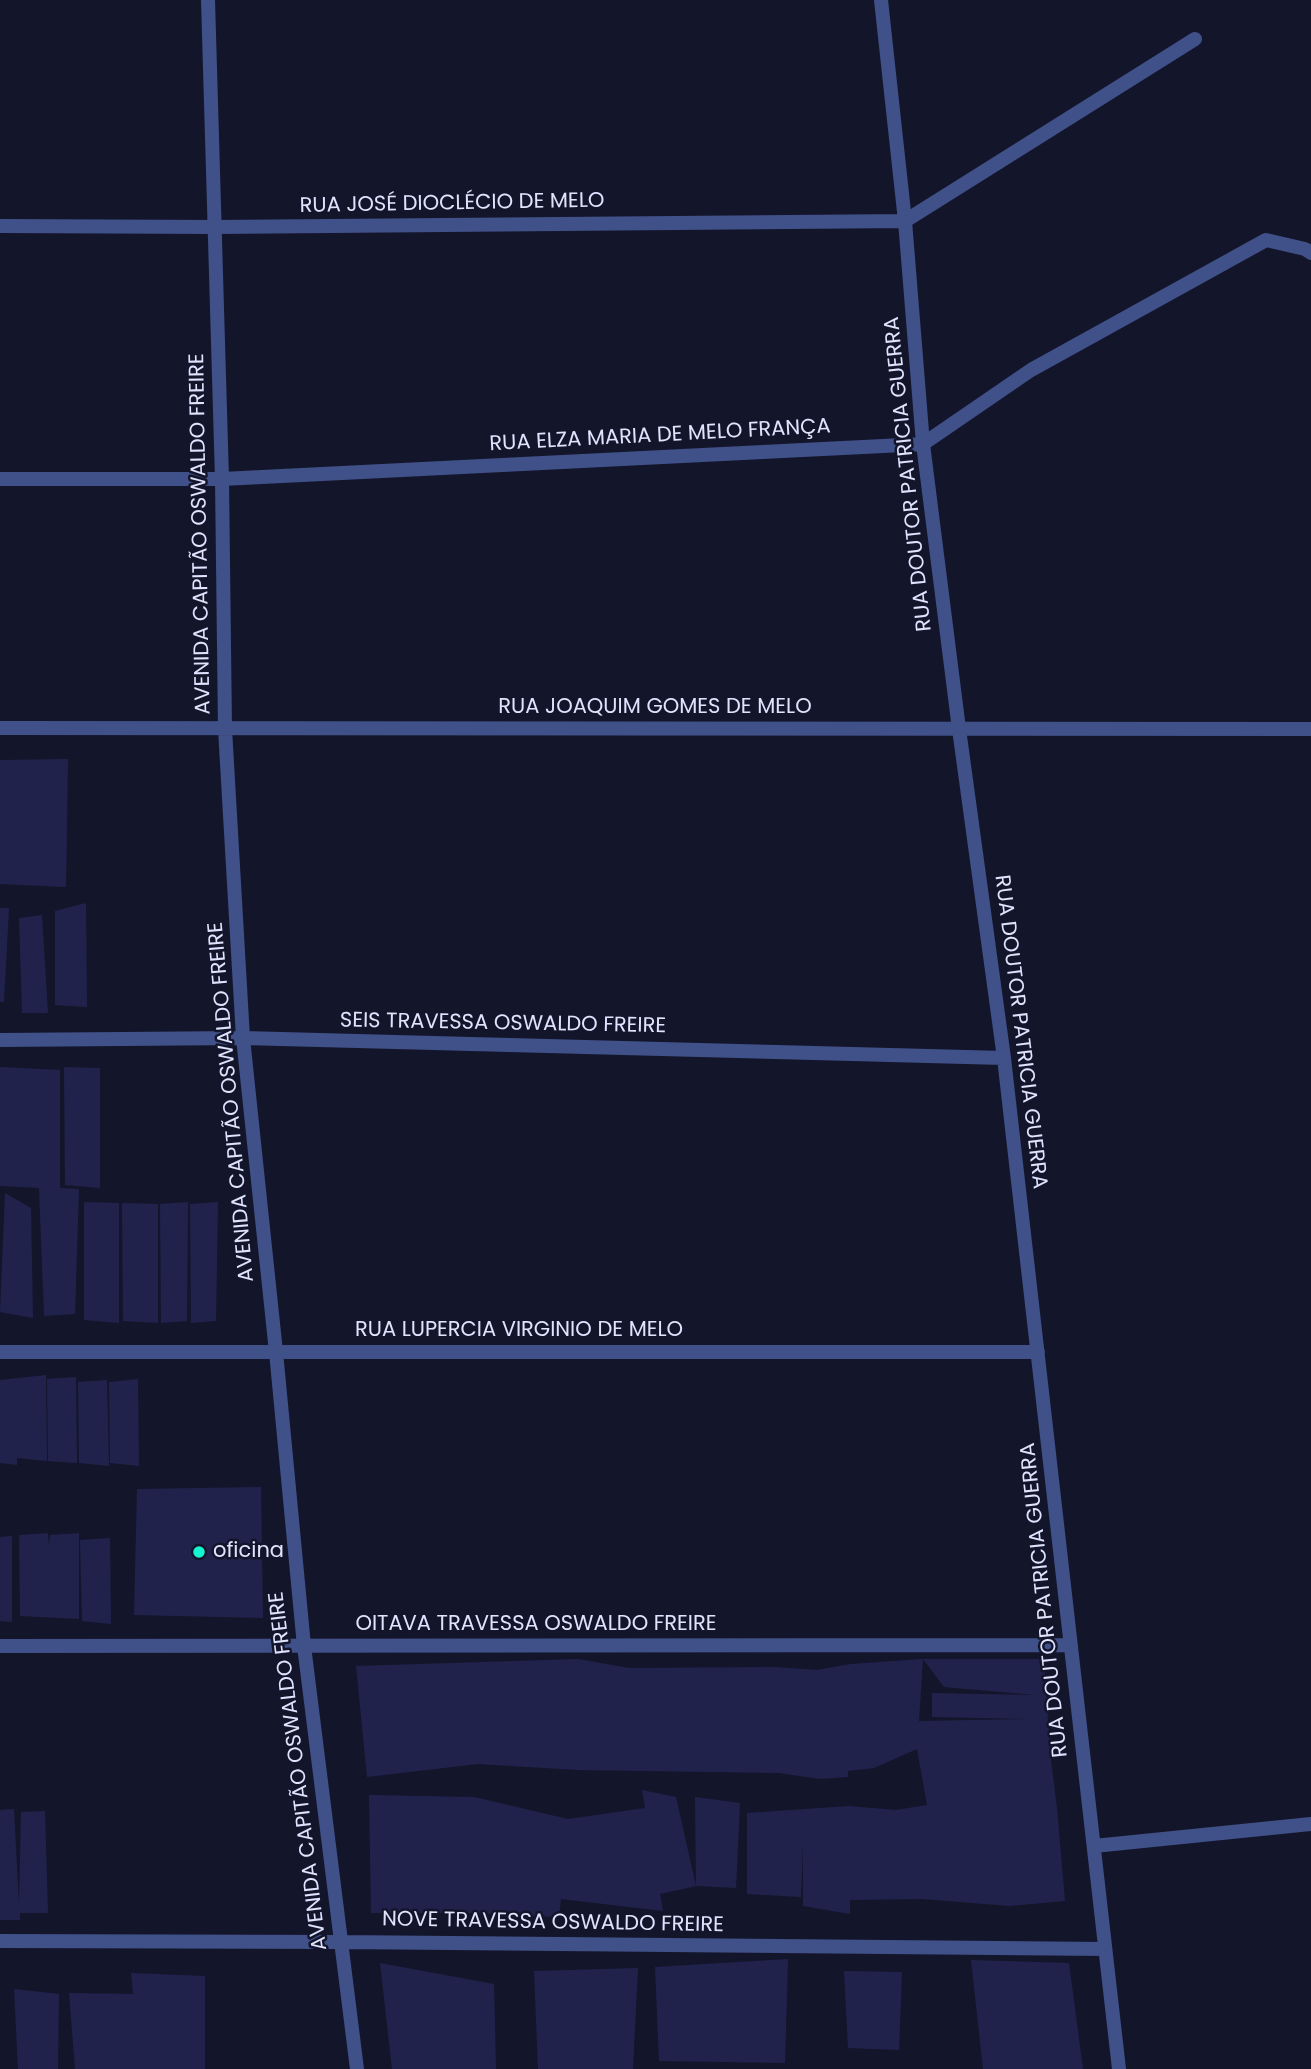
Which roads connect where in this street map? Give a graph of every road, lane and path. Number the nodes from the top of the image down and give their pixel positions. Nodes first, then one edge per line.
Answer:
1 (208, 0) edge
2 (881, 0) edge
3 (1195, 39) dead end
4 (905, 221) junction
5 (0, 226) edge
6 (215, 227) junction
7 (1311, 253) edge
8 (923, 443) junction
9 (0, 480) edge
10 (222, 480) junction
11 (0, 728) edge
12 (225, 729) junction
13 (959, 729) junction
14 (1311, 729) edge
15 (243, 1038) junction
16 (0, 1040) edge
17 (1004, 1058) junction
18 (0, 1352) edge
19 (276, 1352) junction
20 (1038, 1352) junction
21 (1071, 1645) junction
22 (0, 1647) edge
23 (304, 1647) junction
24 (1311, 1824) edge
25 (1094, 1846) junction
26 (0, 1941) edge
27 (341, 1942) junction
28 (1105, 1950) junction
29 (357, 2069) edge
30 (1119, 2069) edge

1 - 6 street, AVENIDA CAPITÃO OSWALDO FREIRE
2 - 4 street, RUA DOUTOR PATRICIA GUERRA
3 - 4 street
4 - 6 street, RUA JOSÉ DIOCLÉCIO DE MELO
4 - 8 street, RUA DOUTOR PATRICIA GUERRA
5 - 6 street, RUA JOSÉ DIOCLÉCIO DE MELO
6 - 10 street, AVENIDA CAPITÃO OSWALDO FREIRE
7 - 8 street
8 - 10 street, RUA ELZA MARIA DE MELO FRANÇA
8 - 13 street, RUA DOUTOR PATRICIA GUERRA
9 - 10 street, RUA ELZA MARIA DE MELO FRANÇA
10 - 12 street, AVENIDA CAPITÃO OSWALDO FREIRE
11 - 12 street, RUA JOAQUIM GOMES DE MELO
12 - 13 street, RUA JOAQUIM GOMES DE MELO
12 - 15 street, AVENIDA CAPITÃO OSWALDO FREIRE
13 - 14 street, RUA JOAQUIM GOMES DE MELO
13 - 17 street, RUA DOUTOR PATRICIA GUERRA
15 - 16 street, SEIS TRAVESSA OSWALDO FREIRE
15 - 17 street, SEIS TRAVESSA OSWALDO FREIRE
15 - 19 street, AVENIDA CAPITÃO OSWALDO FREIRE
17 - 20 street, RUA DOUTOR PATRICIA GUERRA
18 - 19 street, RUA LUPERCIA VIRGINIO DE MELO
19 - 20 street, RUA LUPERCIA VIRGINIO DE MELO
19 - 23 street, AVENIDA CAPITÃO OSWALDO FREIRE
20 - 21 street, RUA DOUTOR PATRICIA GUERRA
21 - 23 street, OITAVA TRAVESSA OSWALDO FREIRE
21 - 25 street, RUA DOUTOR PATRICIA GUERRA
22 - 23 street, OITAVA TRAVESSA OSWALDO FREIRE
23 - 27 street, AVENIDA CAPITÃO OSWALDO FREIRE
24 - 25 street
25 - 28 street, RUA DOUTOR PATRICIA GUERRA
26 - 27 street, NOVE TRAVESSA OSWALDO FREIRE
27 - 28 street, NOVE TRAVESSA OSWALDO FREIRE
27 - 29 street, AVENIDA CAPITÃO OSWALDO FREIRE
28 - 30 street, RUA DOUTOR PATRICIA GUERRA

